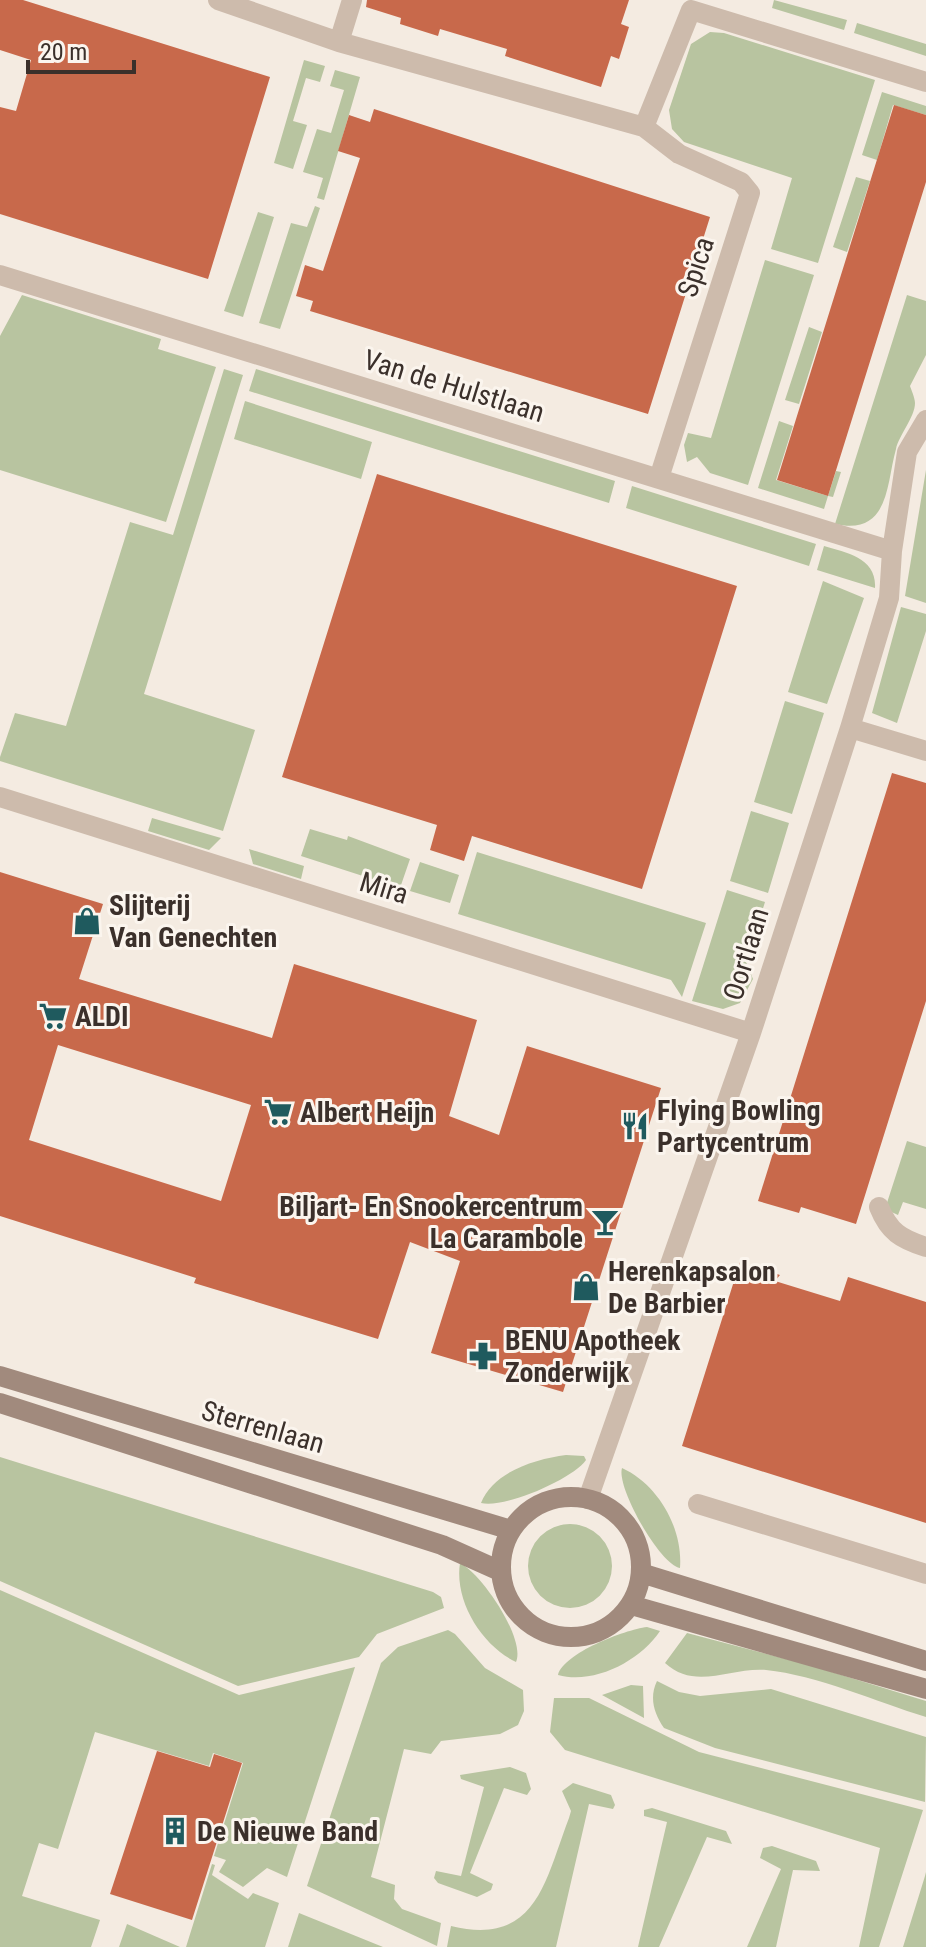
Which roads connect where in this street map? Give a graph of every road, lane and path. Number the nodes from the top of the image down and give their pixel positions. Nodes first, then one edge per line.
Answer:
1 (218, 0) edge
2 (352, 0) edge
3 (339, 42) junction
4 (926, 82) edge
5 (644, 127) junction
6 (0, 275) edge
7 (926, 420) edge
8 (659, 478) junction
9 (892, 551) junction
10 (850, 728) junction
11 (926, 751) edge
12 (0, 797) edge
13 (751, 1033) junction
14 (879, 1207) dead end
15 (926, 1247) edge
16 (0, 1376) edge
17 (0, 1403) edge
18 (588, 1499) junction
19 (698, 1504) dead end
20 (511, 1530) junction
21 (500, 1571) junction
22 (641, 1573) junction
23 (926, 1574) edge
24 (631, 1605) junction
25 (926, 1661) edge
26 (926, 1689) edge

1 - 3 street, Spica
2 - 3 street
3 - 5 street, Spica
4 - 5 street
5 - 8 street, Spica
6 - 8 street, Van de Hulstlaan
7 - 9 street, Oortlaan
8 - 9 street, Van de Hulstlaan
9 - 10 street, Oortlaan
10 - 11 street
10 - 13 street, Oortlaan
12 - 13 street, Mira
13 - 18 street, Oortlaan
14 - 15 street
16 - 20 street, Sterrenlaan
17 - 21 street, Sterrenlaan
18 - 20 street
18 - 22 street
19 - 23 street
20 - 21 street
21 - 24 street
22 - 24 street
22 - 25 street
24 - 26 street

